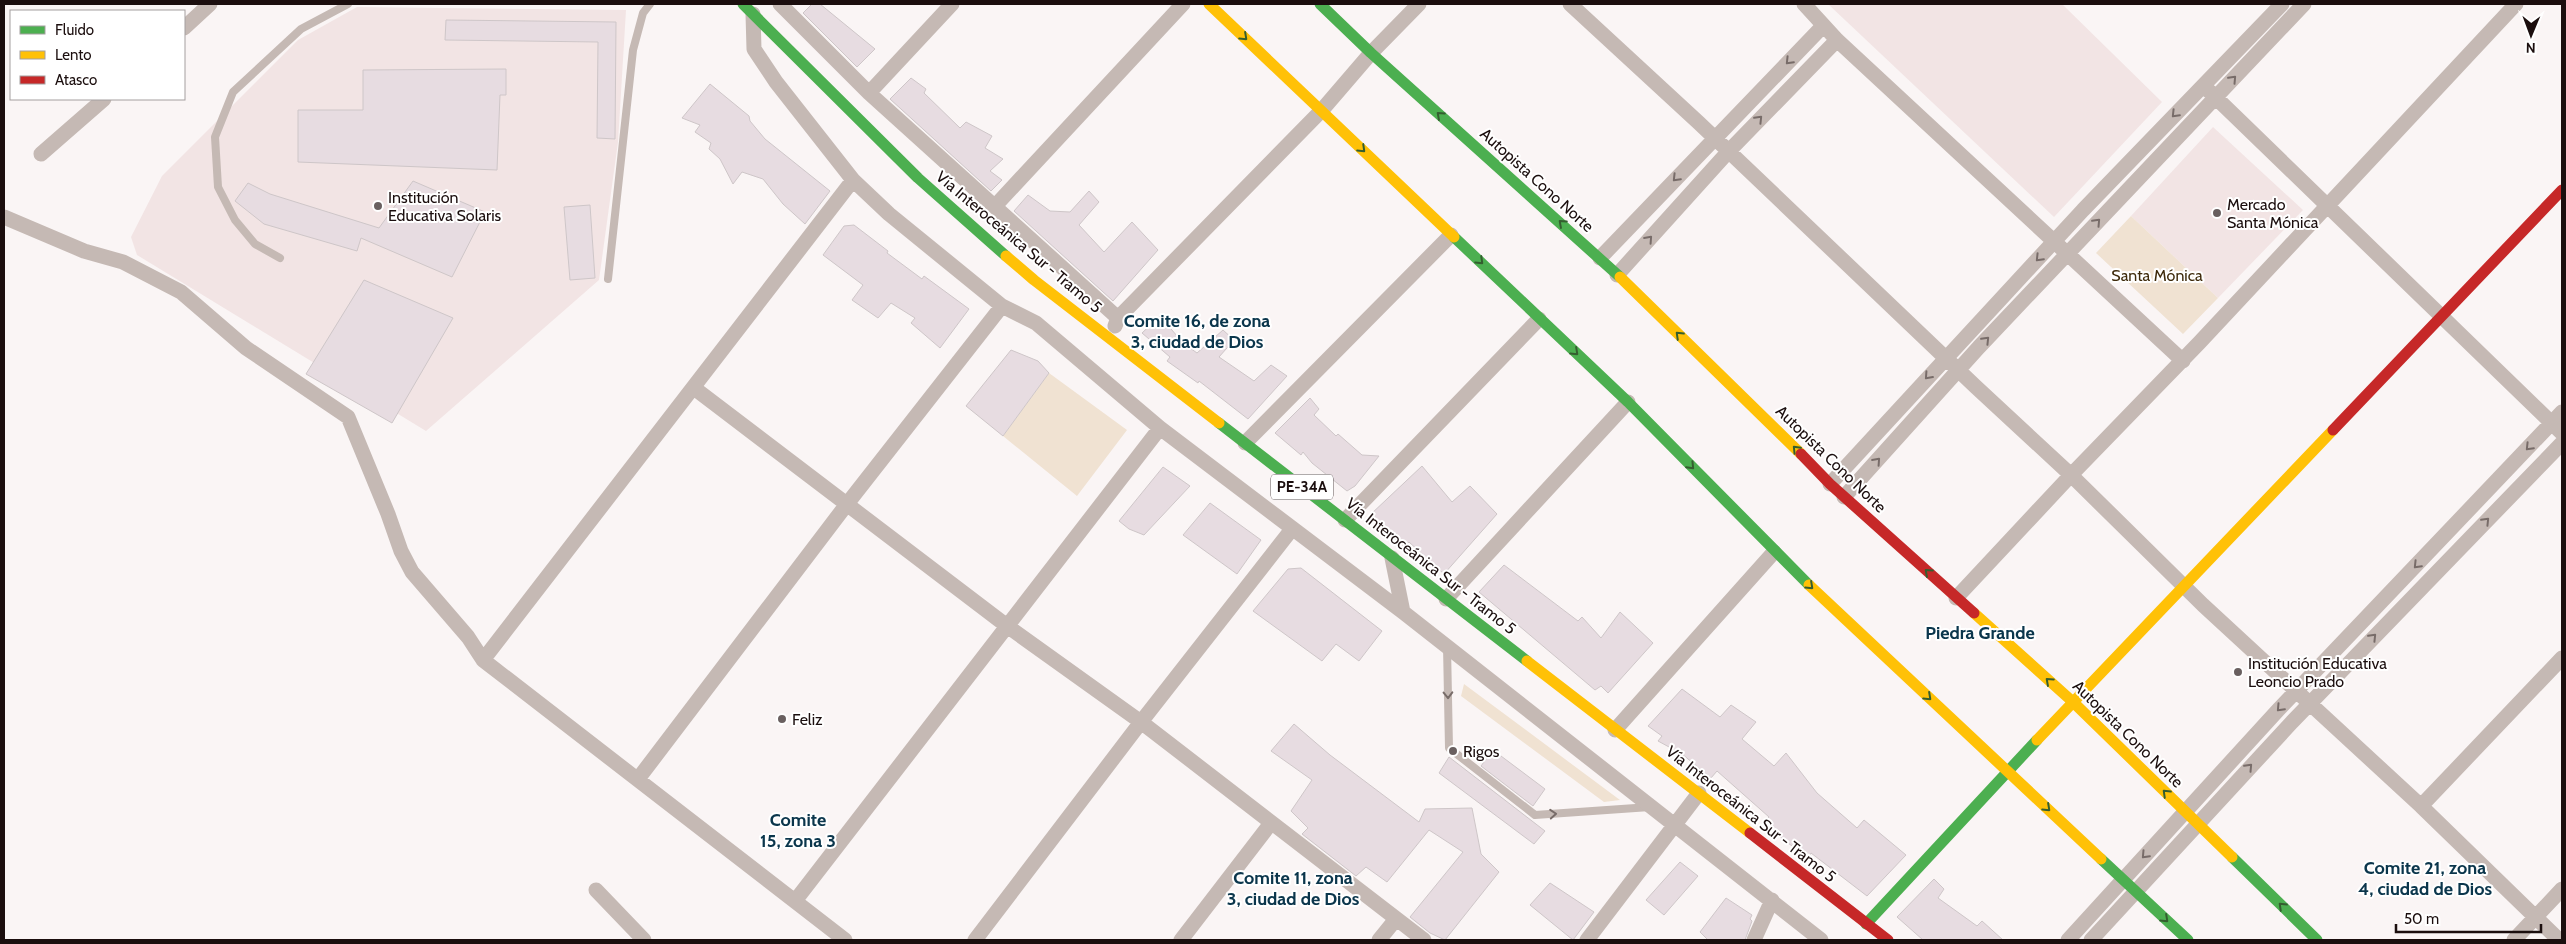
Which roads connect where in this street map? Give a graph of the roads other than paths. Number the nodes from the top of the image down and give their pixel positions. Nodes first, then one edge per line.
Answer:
1 (210, 4) edge
2 (348, 4) edge
3 (650, 4) edge
4 (780, 4) edge
5 (952, 4) edge
6 (1183, 4) edge
7 (1209, 4) edge
8 (1320, 4) edge
9 (1419, 4) edge
10 (1570, 4) edge
11 (1804, 4) edge
12 (2282, 4) edge
13 (2304, 4) edge
14 (2516, 4) edge
15 (749, 8) edge
16 (1823, 26) junction
17 (185, 27) edge
18 (1837, 40) junction
19 (1371, 53) junction
20 (2202, 85) junction
21 (870, 93) junction
22 (2215, 98) junction
23 (103, 100) edge
24 (1322, 110) junction
25 (1714, 138) junction
26 (1728, 152) junction
27 (41, 154) dead end
28 (853, 180) junction
29 (2562, 190) edge
30 (996, 205) junction
31 (2327, 206) junction
32 (4, 217) edge
33 (1451, 235) junction
34 (2055, 241) junction
35 (2068, 253) junction
36 (280, 258) dead end
37 (1600, 258) junction
38 (1617, 275) junction
39 (608, 279) dead end
40 (1002, 306) junction
41 (2442, 316) junction
42 (1118, 318) junction
43 (1540, 319) junction
44 (1110, 339) junction
45 (1945, 358) junction
46 (2182, 361) junction
47 (1958, 370) junction
48 (694, 388) junction
49 (1628, 402) junction
50 (2562, 412) edge
51 (1160, 428) junction
52 (2557, 428) edge
53 (1245, 443) junction
54 (2562, 443) edge
55 (2071, 474) junction
56 (1830, 484) junction
57 (1844, 497) junction
58 (847, 504) junction
59 (1345, 520) junction
60 (1292, 529) junction
61 (1774, 552) junction
62 (1392, 557) junction
63 (2183, 586) junction
64 (1956, 598) junction
65 (1446, 600) junction
66 (1403, 612) junction
67 (1007, 626) junction
68 (1447, 646) junction
69 (2562, 658) edge
70 (484, 660) junction
71 (2297, 690) junction
72 (2073, 702) junction
73 (2310, 702) junction
74 (1141, 722) junction
75 (1615, 730) junction
76 (2006, 771) junction
77 (638, 780) junction
78 (1699, 793) junction
79 (2421, 806) junction
80 (1651, 807) junction
81 (2185, 812) junction
82 (1271, 823) junction
83 (2197, 823) junction
84 (1675, 825) junction
85 (2122, 879) junction
86 (2562, 889) edge
87 (596, 890) dead end
88 (2135, 891) junction
89 (1772, 900) junction
90 (795, 901) junction
91 (2535, 917) junction
92 (1396, 919) junction
93 (1866, 924) junction
94 (644, 940) edge
95 (845, 940) edge
96 (975, 940) edge
97 (1181, 940) edge
98 (1379, 940) edge
99 (1424, 940) edge
100 (1587, 940) edge
101 (1754, 940) edge
102 (1821, 940) edge
103 (1888, 940) edge
104 (2068, 940) edge
105 (2091, 940) edge
106 (2188, 940) edge
107 (2317, 940) edge
108 (2514, 940) edge
109 (2559, 940) edge

1 - 17 street
2 - 36 lane
3 - 39 lane
4 - 21 street
5 - 21 street
6 - 30 street
7 -> 24 main road
8 - 19 main road, Autopista Cono Norte
9 - 19 street
10 - 25 street
11 - 16 street
12 - 20 street
22 -> 13 street
14 - 31 street
15 - 28 street
15 - 44 main road, Vía Interoceánica Sur - Tramo 5 / PE-34A
16 - 18 street
16 -> 25 street
26 -> 18 street
18 - 34 street
19 - 24 street
37 -> 19 main road, Autopista Cono Norte
20 - 22 street
20 -> 34 street
21 - 30 street
22 - 31 street
35 -> 22 street
23 - 27 street
24 -> 33 main road
24 - 42 street
25 - 26 street
25 -> 37 street
38 -> 26 street
26 - 45 street
28 - 40 street
28 - 48 street
29 - 41 main road
30 - 42 street
31 - 41 street
31 - 46 street
32 - 70 street
33 -> 43 main road
33 - 53 street
34 - 35 street
34 -> 45 street
35 - 46 street
47 -> 35 street
37 - 38 main road, Autopista Cono Norte
56 -> 38 main road, Autopista Cono Norte
40 - 51 street
40 - 58 street
41 - 52 street
41 - 63 main road
42 - 44 street
43 -> 49 main road
43 - 59 street
44 - 53 main road, Vía Interoceánica Sur - Tramo 5 / PE-34A
45 - 47 street
45 -> 56 street
46 - 55 street
47 - 55 street
57 -> 47 street
48 - 58 street
48 - 70 street
49 -> 61 main road
49 - 65 street
50 - 52 street
51 - 60 street
51 - 67 street
52 -> 71 street
53 - 59 main road, Vía Interoceánica Sur - Tramo 5 / PE-34A
73 -> 54 street
55 - 63 street
55 - 64 street
56 - 57 main road, Autopista Cono Norte
64 -> 57 main road, Autopista Cono Norte
58 - 67 street
58 - 77 street
59 - 62 main road, Vía Interoceánica Sur - Tramo 5 / PE-34A
60 - 66 street
60 - 74 street
61 - 75 street
61 -> 76 main road
62 - 65 main road, Vía Interoceánica Sur - Tramo 5 / PE-34A
62 - 66 street
63 - 71 street
63 - 72 main road
72 -> 64 main road, Autopista Cono Norte
65 - 75 main road, Vía Interoceánica Sur - Tramo 5 / PE-34A
66 - 68 street
67 - 74 street
67 - 90 street
68 - 80 street
68 -> 80 lane
69 - 79 street
70 - 77 street
71 - 73 street
71 -> 81 street
72 - 76 main road
81 -> 72 main road, Autopista Cono Norte
73 - 79 street
83 -> 73 street
74 - 82 street
74 - 96 street
75 - 78 main road, Vía Interoceánica Sur - Tramo 5 / PE-34A
76 -> 85 main road
76 - 93 main road
77 - 90 street
78 - 84 street
78 - 93 main road, Vía Interoceánica Sur - Tramo 5 / PE-34A
79 - 91 street
80 - 84 street
81 - 83 main road, Autopista Cono Norte
81 -> 85 street
82 - 92 street
82 - 97 street
83 - 88 street
107 -> 83 main road, Autopista Cono Norte
84 - 89 street
84 - 100 street
85 - 88 main road
85 - 104 street
86 - 91 street
87 - 94 street
88 - 105 street
88 -> 106 main road
89 - 101 street
89 - 102 street
90 - 95 street
91 - 108 street
91 - 109 street
92 - 98 street
92 - 99 street
93 - 103 main road, Vía Interoceánica Sur - Tramo 5 / PE-34A

